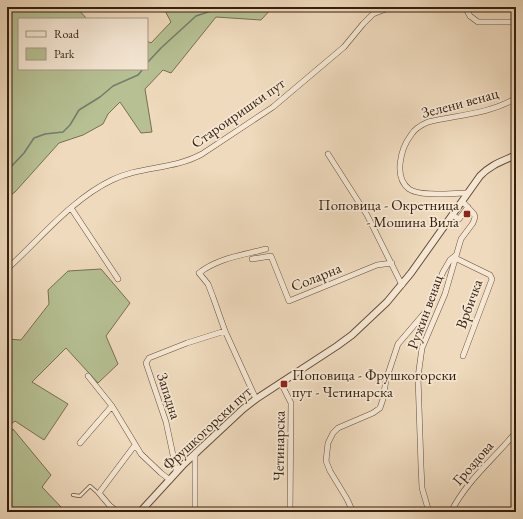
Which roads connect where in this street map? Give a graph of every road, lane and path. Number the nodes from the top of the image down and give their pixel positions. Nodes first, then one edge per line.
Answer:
1 (391, 7) edge
2 (465, 7) edge
3 (516, 22) edge
4 (516, 98) edge
5 (328, 154) dead end
6 (516, 155) edge
7 (468, 193) junction
8 (462, 201) junction
9 (468, 207) junction
10 (71, 208) junction
11 (452, 215) junction
12 (266, 249) dead end
13 (456, 257) junction
14 (252, 259) dead end
15 (392, 263) junction
16 (7, 269) edge
17 (118, 278) dead end
18 (402, 285) junction
19 (225, 331) junction
20 (463, 356) dead end
21 (88, 376) dead end
22 (281, 383) junction
23 (256, 399) junction
24 (112, 406) junction
25 (516, 432) edge
26 (80, 444) dead end
27 (135, 445) junction
28 (195, 454) junction
29 (176, 473) junction
30 (170, 480) junction
31 (99, 493) junction
32 (73, 495) dead end
33 (118, 512) edge
34 (140, 512) edge
35 (195, 512) edge
36 (290, 512) edge
37 (353, 512) edge
38 (429, 512) edge
39 (451, 512) edge

1 - 10 street, Староиришки пут
2 - 3 street
4 - 7 street, Зелени венац
5 - 15 street
6 - 7 street, Фрушкогорски пут
7 - 8 street, Фрушкогорски пут
8 - 9 street
8 - 11 street, Фрушкогорски пут
9 - 11 street
9 - 13 street, Ружин венац
10 - 16 street, Староиришки пут
10 - 17 street
11 - 18 street, Фрушкогорски пут
12 - 19 street
13 - 20 street, Врбичка
13 - 37 street
13 - 38 street, Ружин венац
14 - 15 street, Соларна
15 - 18 street
18 - 22 street, Фрушкогорски пут
19 - 23 street
19 - 29 street, Западна
21 - 24 street
22 - 23 street, Фрушкогорски пут
22 - 36 street, Четинарска
23 - 28 street, Фрушкогорски пут
24 - 26 street
24 - 27 street
25 - 39 street, Гроздова
27 - 30 street
27 - 31 street
28 - 29 street, Фрушкогорски пут
28 - 35 street
29 - 30 street, Фрушкогорски пут
30 - 34 street, Фрушкогорски пут
31 - 32 lane
31 - 33 street

